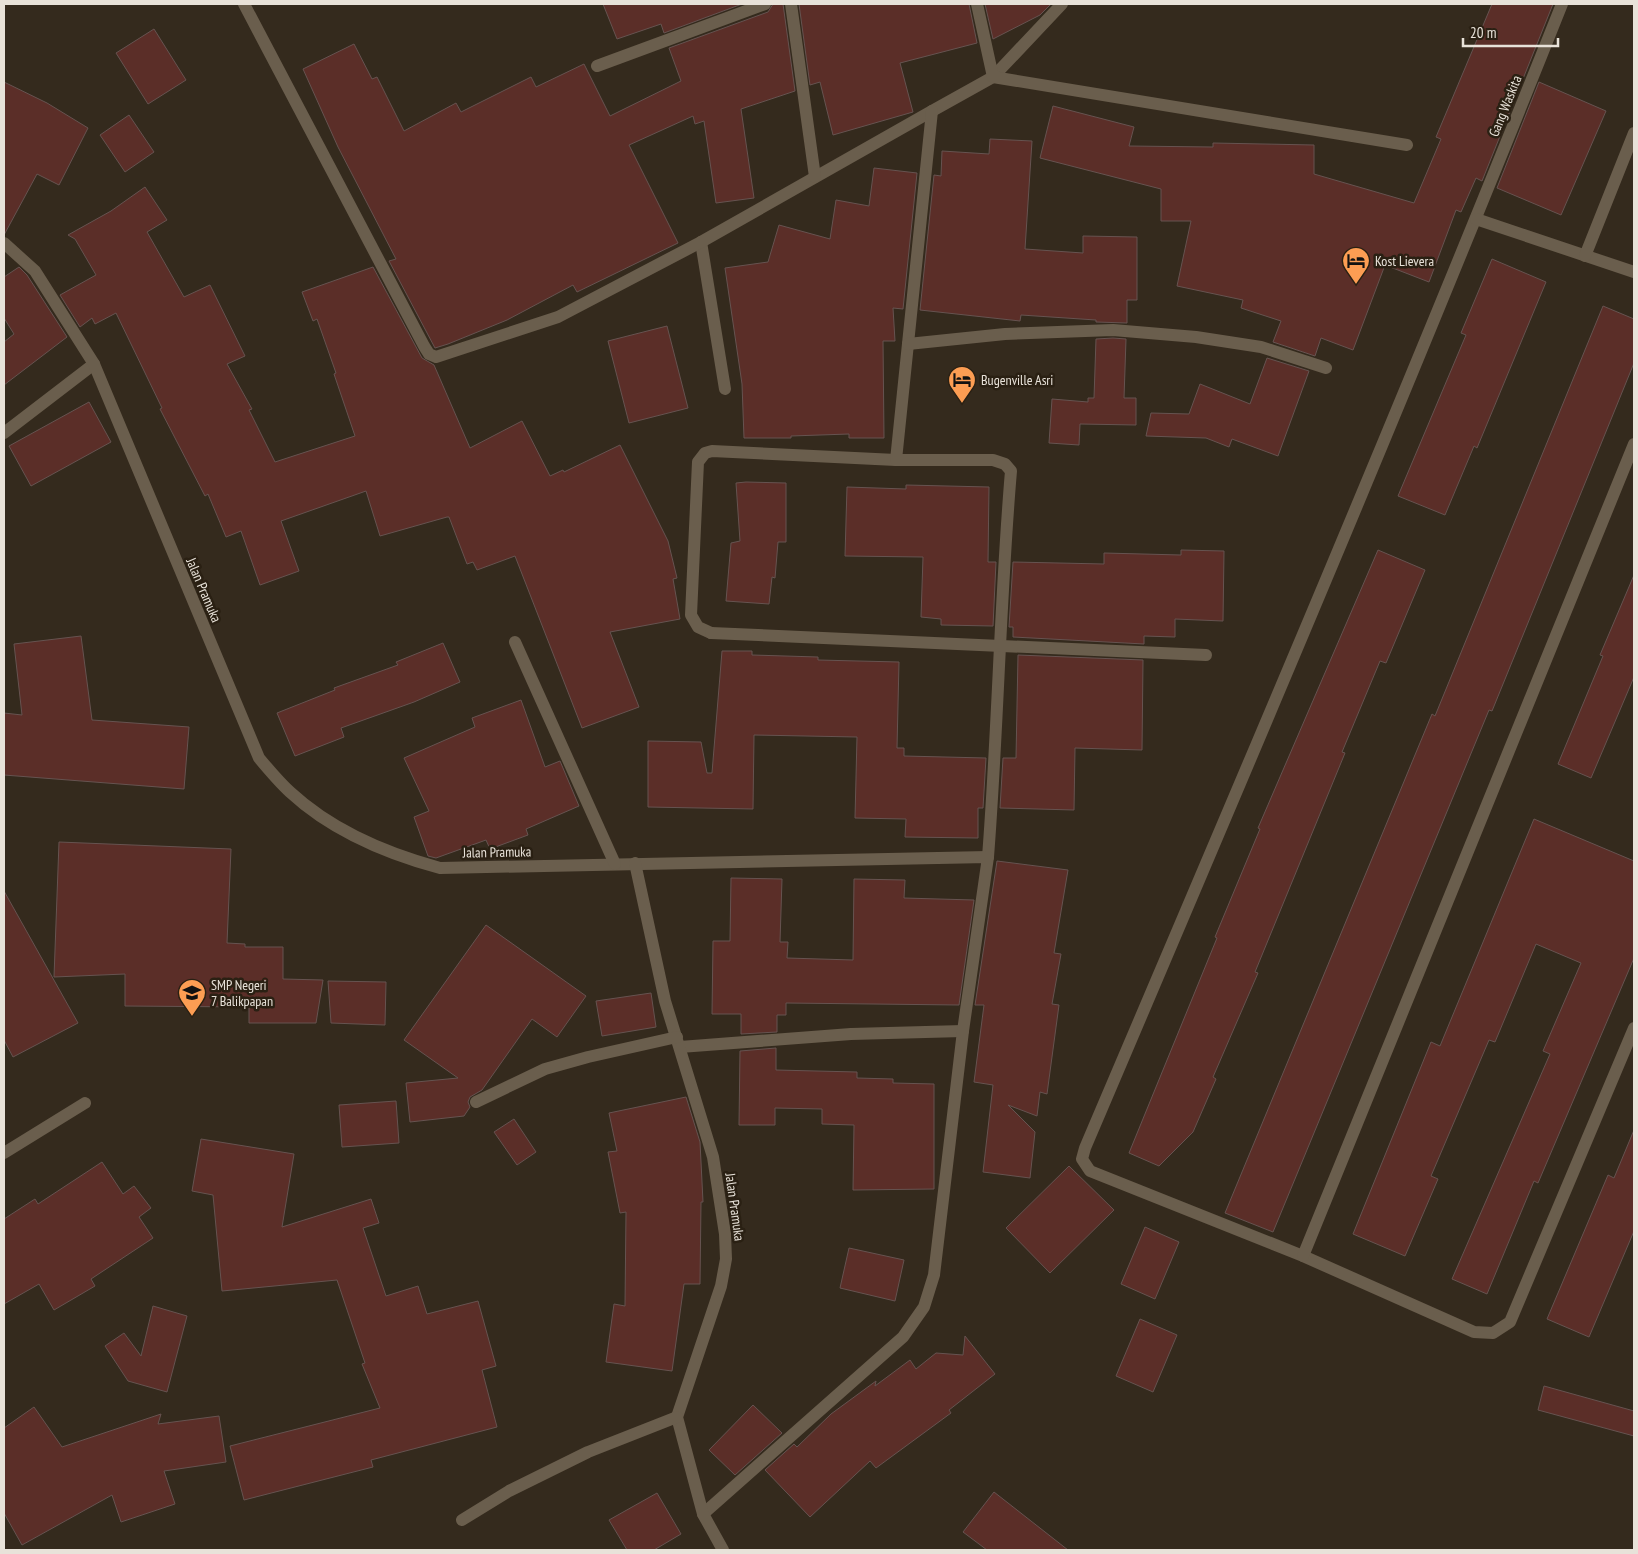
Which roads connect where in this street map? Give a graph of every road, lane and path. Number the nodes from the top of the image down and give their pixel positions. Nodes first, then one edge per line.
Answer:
1 (244, 4) edge
2 (765, 4) edge
3 (791, 4) edge
4 (977, 4) edge
5 (1062, 4) edge
6 (1562, 4) edge
7 (597, 66) dead end
8 (992, 77) junction
9 (932, 111) junction
10 (1634, 133) edge
11 (1408, 145) dead end
12 (815, 177) junction
13 (1476, 219) junction
14 (700, 242) junction
15 (4, 243) edge
16 (1584, 256) junction
17 (1634, 272) edge
18 (908, 344) junction
19 (94, 364) junction
20 (1326, 368) dead end
21 (725, 389) dead end
22 (4, 433) edge
23 (1634, 444) edge
24 (896, 460) junction
25 (515, 642) dead end
26 (1001, 648) junction
27 (1206, 655) dead end
28 (988, 856) junction
29 (636, 863) junction
30 (615, 864) junction
31 (1634, 1028) edge
32 (963, 1031) junction
33 (678, 1042) junction
34 (476, 1102) dead end
35 (86, 1103) dead end
36 (4, 1153) edge
37 (1304, 1256) junction
38 (677, 1417) junction
39 (703, 1514) junction
40 (462, 1520) dead end
41 (723, 1550) edge

1 - 14 street
2 - 7 street
3 - 12 street
4 - 8 street
5 - 8 street
6 - 13 street, Gang Waskita
8 - 9 street
8 - 11 street
9 - 12 street
9 - 18 street
10 - 16 street
12 - 14 street
13 - 16 street
13 - 37 street, Gang Waskita
14 - 21 street
15 - 19 street, Jalan Pramuka
16 - 17 street
18 - 20 street
18 - 24 street
19 - 22 street
19 - 30 street, Jalan Pramuka
23 - 37 street
24 - 26 street
24 - 26 street
25 - 30 street
26 - 27 street
26 - 28 street
28 - 29 street
28 - 32 street
29 - 30 street, Jalan Pramuka
29 - 33 street, Jalan Pramuka
31 - 37 street
32 - 33 street
32 - 39 street
33 - 34 street
33 - 38 street, Jalan Pramuka
35 - 36 street
38 - 39 street
38 - 40 street
39 - 41 street

